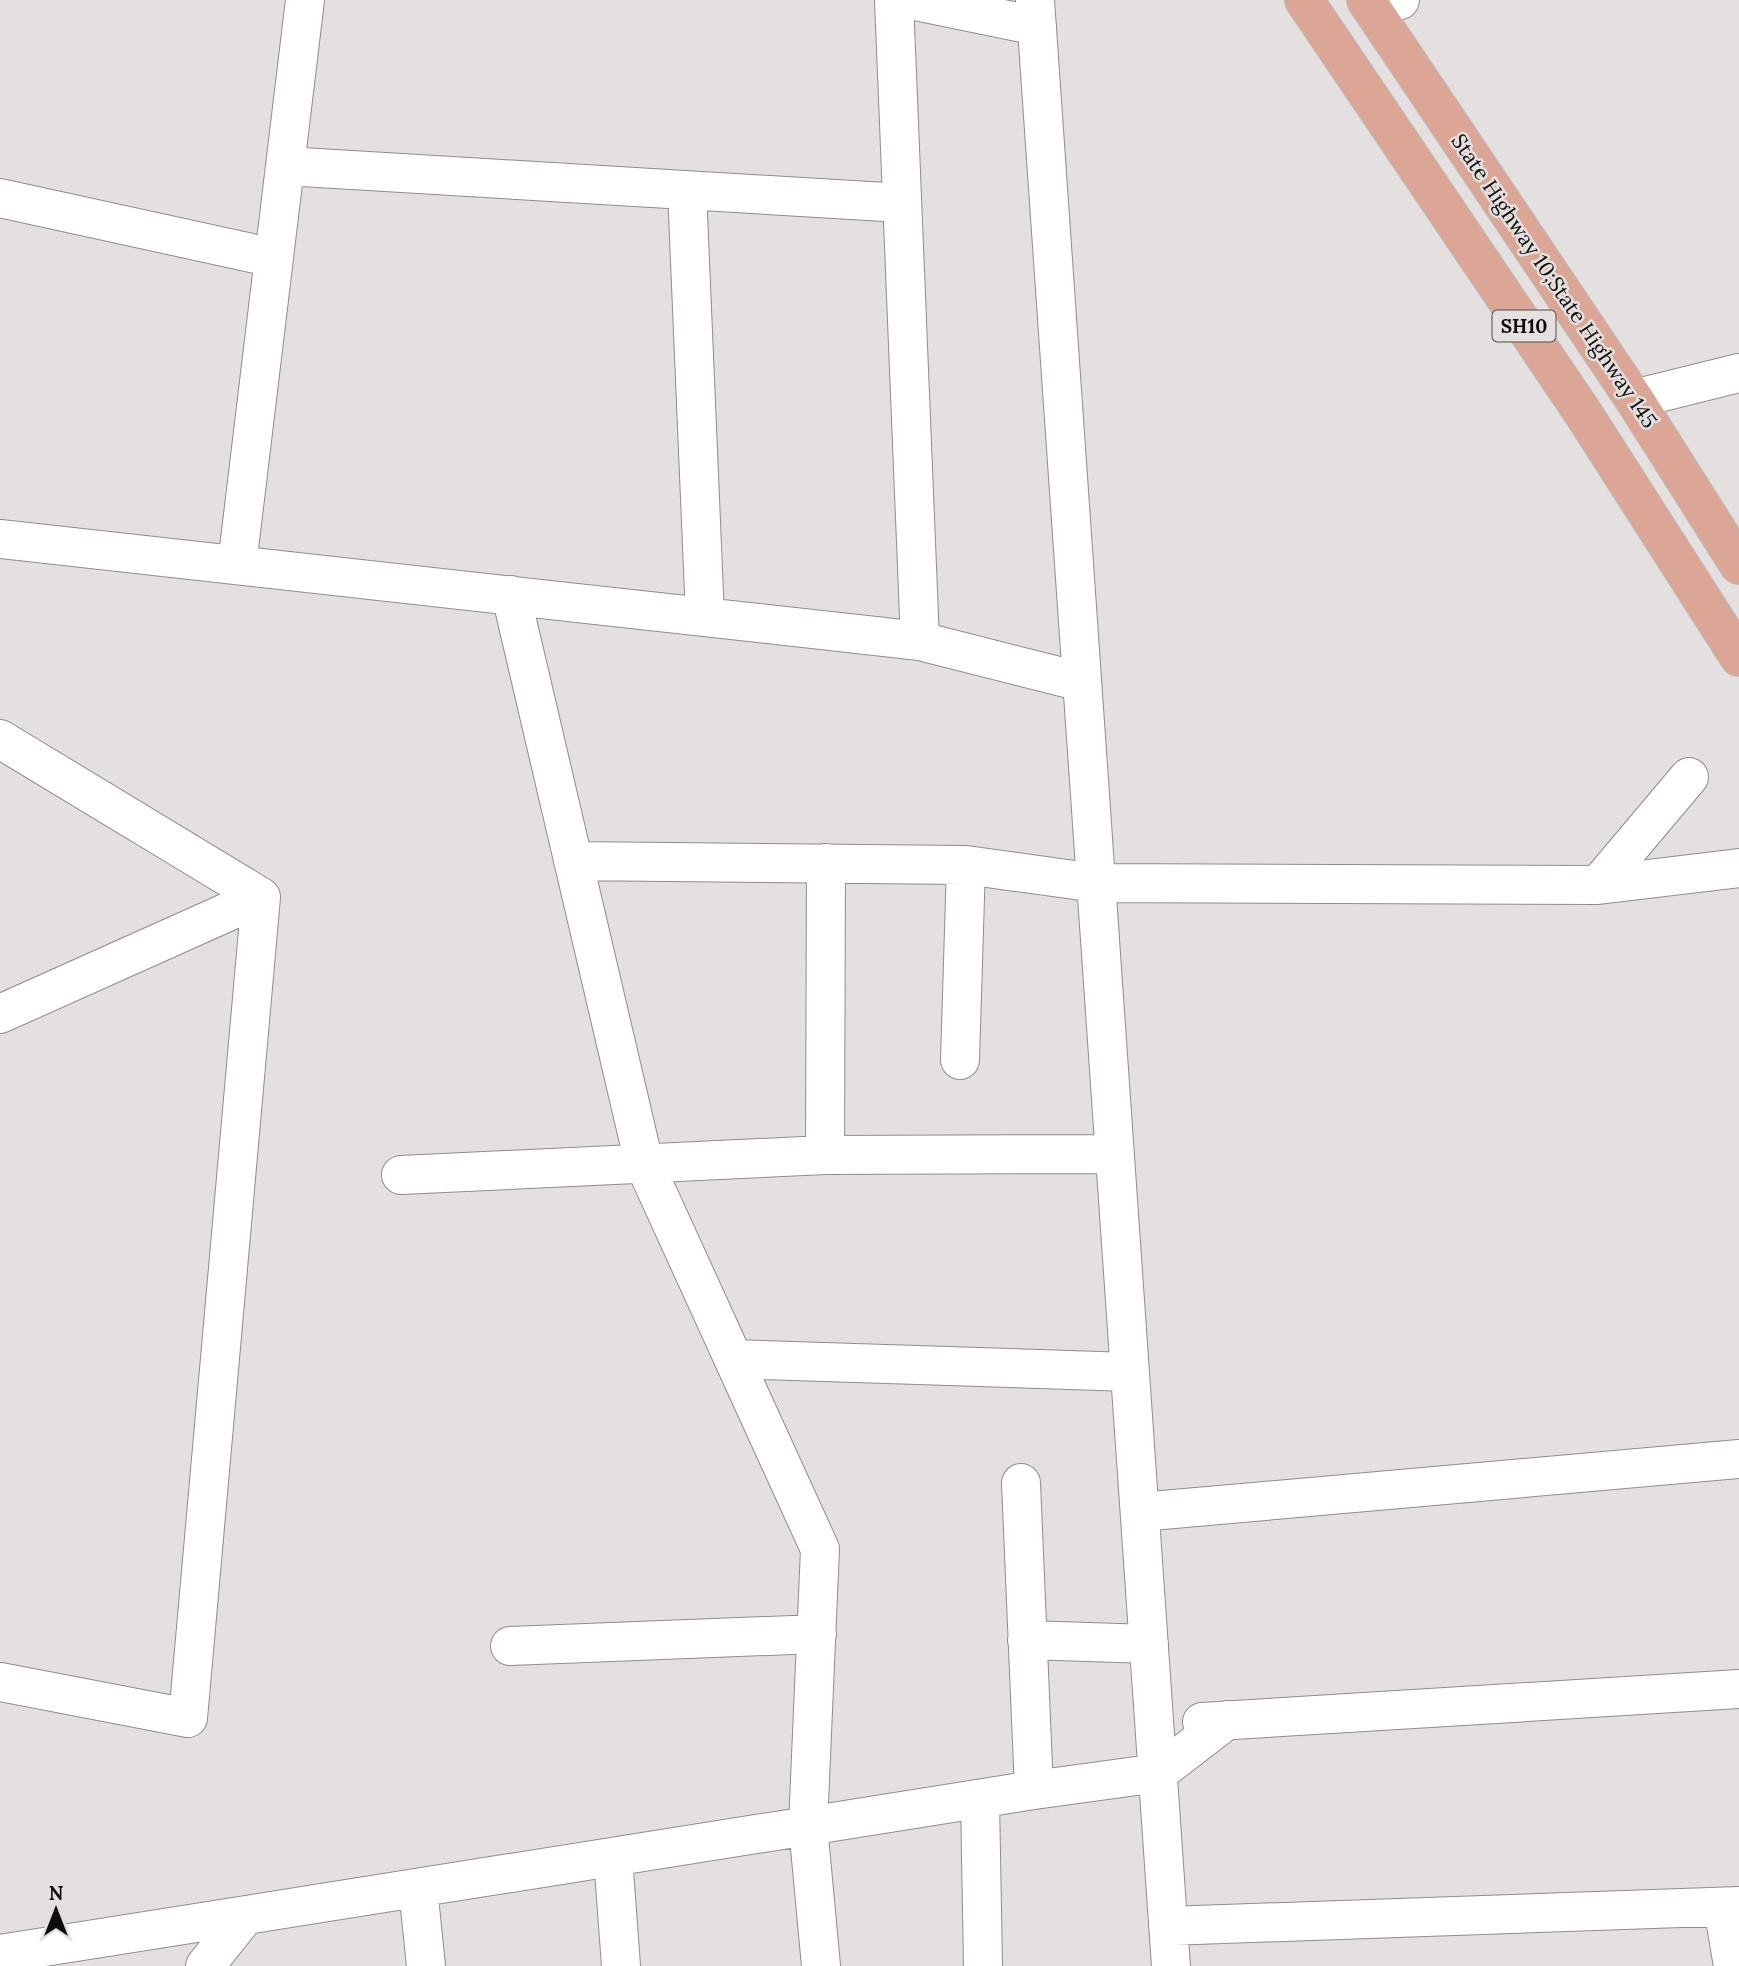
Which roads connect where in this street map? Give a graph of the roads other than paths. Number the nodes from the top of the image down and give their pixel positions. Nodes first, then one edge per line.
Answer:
1 (305, 0) edge
2 (894, 0) edge
3 (910, 0) edge
4 (1304, 0) edge
5 (1380, 3) edge
6 (1036, 13) edge
7 (285, 166) junction
8 (687, 190) junction
9 (0, 198) edge
10 (902, 203) junction
11 (274, 258) junction
12 (1739, 373) edge
13 (1634, 399) junction
14 (0, 539) edge
15 (237, 565) junction
16 (1739, 565) edge
17 (511, 595) junction
18 (705, 617) junction
19 (920, 641) junction
20 (1739, 657) edge
21 (1082, 682) junction
22 (0, 739) edge
23 (1689, 776) dead end
24 (573, 860) junction
25 (826, 863) junction
26 (966, 865) junction
27 (1739, 868) edge
28 (1097, 883) junction
29 (1598, 885) junction
30 (261, 897) junction
31 (0, 1014) edge
32 (960, 1060) dead end
33 (1115, 1154) junction
34 (825, 1155) junction
35 (644, 1163) junction
36 (401, 1175) dead end
37 (734, 1359) junction
38 (1130, 1372) junction
39 (1739, 1459) edge
40 (1021, 1483) dead end
41 (1140, 1512) junction
42 (817, 1634) junction
43 (1027, 1640) junction
44 (1149, 1644) junction
45 (510, 1646) dead end
46 (0, 1682) edge
47 (1739, 1689) edge
48 (1227, 1720) junction
49 (1154, 1724) junction
50 (1158, 1773) junction
51 (1034, 1790) junction
52 (980, 1799) junction
53 (808, 1826) junction
54 (613, 1857) junction
55 (418, 1888) junction
56 (1731, 1906) edge
57 (245, 1916) junction
58 (1168, 1926) junction
59 (0, 1955) edge
60 (205, 1966) edge
61 (426, 1966) edge
62 (621, 1966) edge
63 (821, 1966) edge
64 (983, 1966) edge
65 (1171, 1966) edge
66 (1733, 1966) edge

1 - 7 street
2 - 10 street
3 - 6 street
4 - 20 main road, SH10
5 - 13 main road, State Highway 10;State Highway 145 / SH10
6 - 21 street
7 - 8 street
7 - 11 street
8 - 10 street
8 - 18 street
9 - 11 street
10 - 19 street
11 - 15 street
12 - 13 street
13 - 16 main road, State Highway 10;State Highway 145 / SH10
14 - 15 street
15 - 17 street
17 - 18 street
17 - 24 street
18 - 19 street
19 - 21 street
21 - 28 street
22 - 30 street
23 - 29 street
24 - 25 street
24 - 35 street
25 - 26 street
25 - 34 street
26 - 28 street
26 - 32 street
27 - 29 street
28 - 29 street
28 - 33 street
30 - 31 street
30 - 46 street
33 - 34 street
33 - 38 street
34 - 35 street
35 - 36 street
35 - 37 street
37 - 38 street
37 - 42 street
38 - 41 street
39 - 41 street
40 - 43 street
41 - 44 street
42 - 45 street
42 - 53 street
43 - 44 street
43 - 51 street
44 - 49 street
47 - 48 street
48 - 49 street
48 - 50 street
49 - 50 street
50 - 51 street
50 - 58 street
51 - 52 street
52 - 53 street
52 - 64 street
53 - 54 street
53 - 63 street
54 - 55 street
54 - 62 street
55 - 57 street
55 - 61 street
56 - 58 street
56 - 66 street
57 - 59 street
57 - 60 street
58 - 65 street

